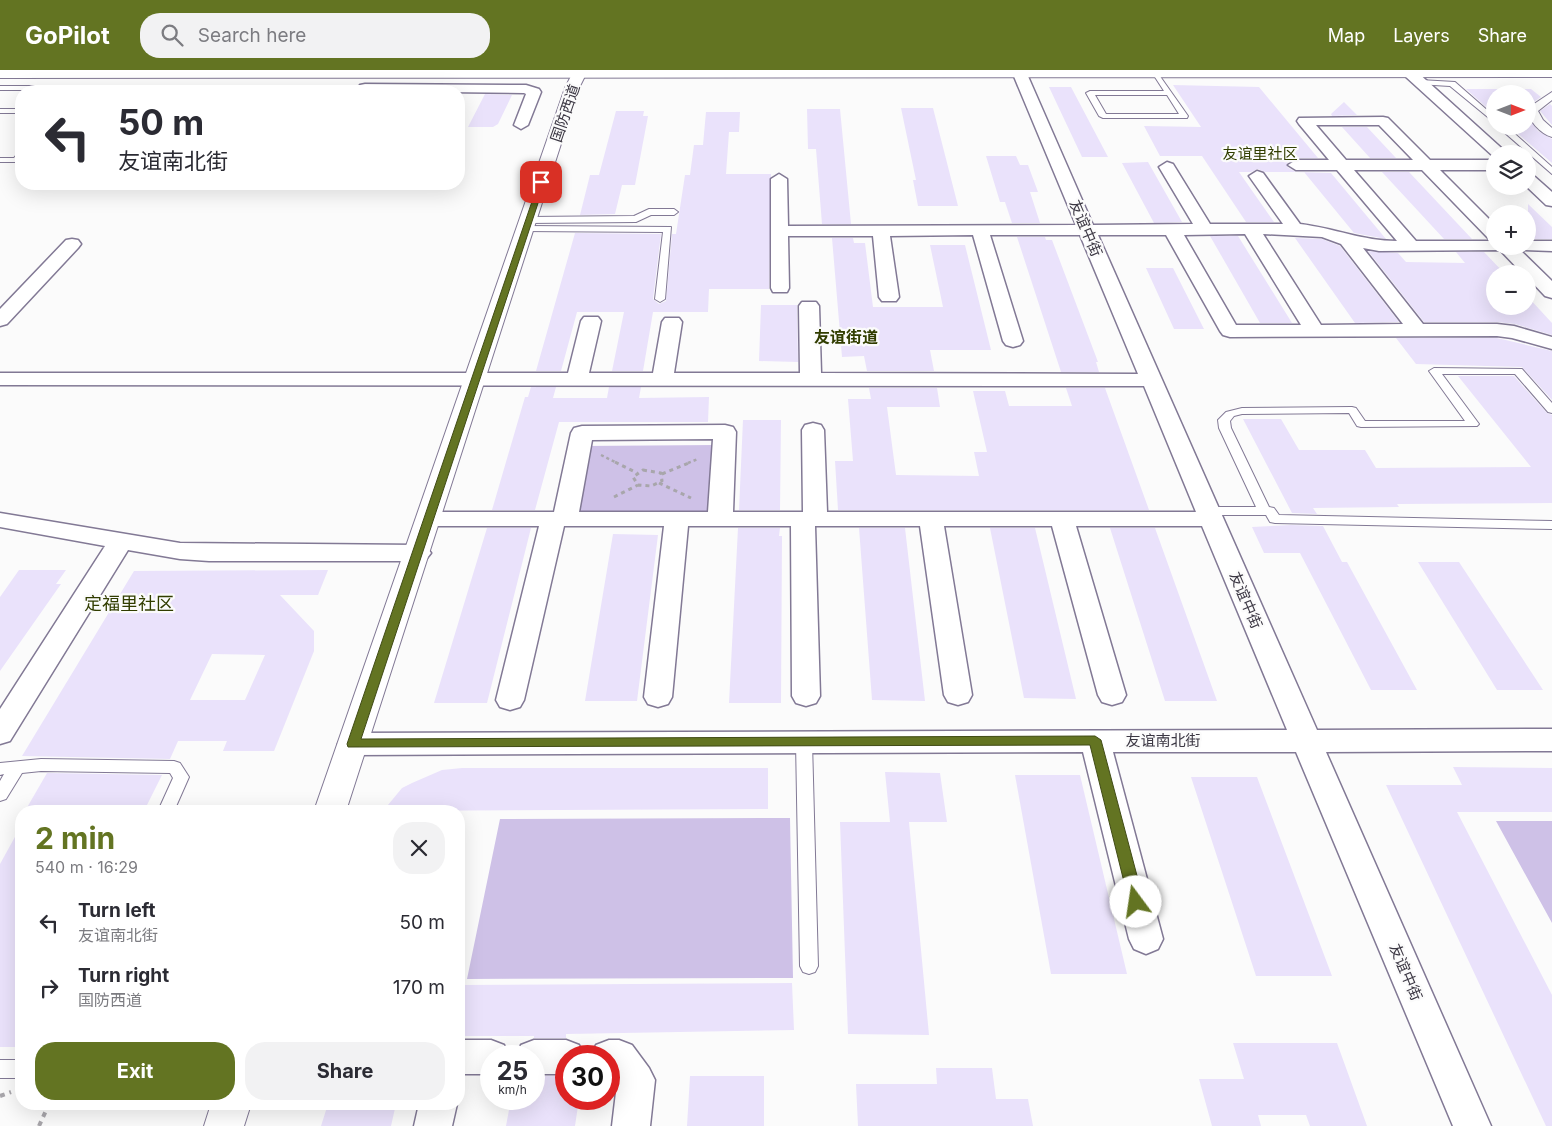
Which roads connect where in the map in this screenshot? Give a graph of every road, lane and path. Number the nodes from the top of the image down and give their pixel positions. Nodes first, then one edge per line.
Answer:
1 (212, 72) edge
2 (580, 72) edge
3 (801, 72) edge
4 (1552, 73) edge
5 (0, 74) edge
6 (101, 74) junction
7 (375, 74) junction
8 (1020, 74) junction
9 (1158, 74) junction
10 (1415, 78) junction
11 (89, 85) edge
12 (367, 85) edge
13 (0, 88) edge
14 (15, 88) edge
15 (465, 90) edge
16 (1170, 93) junction
17 (1552, 95) edge
18 (0, 111) edge
19 (15, 111) edge
20 (1486, 113) edge
21 (521, 125) dead end
22 (1552, 134) edge
23 (1511, 135) edge
24 (1490, 145) edge
25 (0, 160) edge
26 (15, 160) edge
27 (1296, 165) dead end
28 (1342, 165) junction
29 (1427, 165) junction
30 (1486, 165) edge
31 (1167, 166) dead end
32 (1552, 171) edge
33 (1258, 176) dead end
34 (779, 179) dead end
35 (1536, 186) edge
36 (1552, 201) edge
37 (674, 212) dead end
38 (527, 224) junction
39 (1486, 226) edge
40 (1295, 228) junction
41 (1087, 230) junction
42 (1206, 230) junction
43 (1251, 230) junction
44 (779, 231) junction
45 (881, 231) junction
46 (980, 231) junction
47 (1173, 231) junction
48 (1347, 240) junction
49 (72, 244) dead end
50 (1411, 246) junction
51 (1486, 246) edge
52 (1536, 246) edge
53 (1552, 246) edge
54 (1515, 255) edge
55 (780, 288) dead end
56 (1552, 292) edge
57 (888, 297) dead end
58 (660, 299) dead end
59 (809, 306) dead end
60 (0, 320) edge
61 (590, 321) dead end
62 (672, 322) dead end
63 (1315, 331) junction
64 (1418, 331) junction
65 (1013, 341) dead end
66 (1552, 343) edge
67 (477, 378) junction
68 (0, 379) edge
69 (577, 379) junction
70 (663, 379) junction
71 (811, 379) junction
72 (1152, 380) junction
73 (1552, 410) edge
74 (813, 430) dead end
75 (580, 444) junction
76 (724, 448) junction
77 (637, 473) junction
78 (662, 474) junction
79 (1264, 511) junction
80 (1209, 515) junction
81 (429, 519) junction
82 (559, 519) junction
83 (677, 519) junction
84 (720, 519) junction
85 (809, 519) junction
86 (932, 519) junction
87 (1062, 519) junction
88 (1, 521) edge
89 (1552, 525) edge
90 (121, 540) junction
91 (418, 553) junction
92 (958, 695) dead end
93 (1112, 695) dead end
94 (806, 696) dead end
95 (658, 697) dead end
96 (510, 700) dead end
97 (0, 733) edge
98 (1095, 740) junction
99 (1306, 740) junction
100 (1552, 740) edge
101 (804, 742) junction
102 (353, 744) junction
103 (8, 769) edge
104 (0, 795) edge
105 (169, 805) edge
106 (332, 805) edge
107 (1146, 939) dead end
108 (809, 966) dead end
109 (465, 1057) edge
110 (480, 1057) edge
111 (620, 1058) edge
112 (0, 1069) edge
113 (15, 1069) edge
114 (46, 1110) edge
115 (229, 1110) edge
116 (437, 1110) edge
117 (39, 1126) edge
118 (224, 1126) edge
119 (434, 1126) edge
120 (631, 1126) edge
121 (1472, 1126) edge

1 - 6 main road
1 - 7 main road
2 - 3 main road
2 - 7 main road
2 - 38 main road, 国防西道
3 - 8 main road
4 - 10 main road
5 - 6 main road
6 - 11 lane
7 - 12 street
8 - 9 main road
8 - 41 street, 友谊中街
9 - 10 main road
9 - 16 lane
10 - 20 lane
10 - 24 street
13 - 14 lane
15 - 21 street
16 - 16 lane
17 - 22 street
18 - 19 lane
23 - 32 lane
25 - 26 lane
27 - 28 street
28 - 29 street
28 - 29 street
28 - 50 street
29 - 30 street
29 - 39 street
31 - 42 street
33 - 40 street
34 - 44 street
35 - 36 street
37 - 38 lane
38 - 58 lane
38 - 67 main road, 国防西道
40 - 43 street
40 - 48 street
41 - 46 street
41 - 47 street
41 - 72 street, 友谊中街
42 - 43 street
42 - 47 street
43 - 63 street
44 - 45 street
44 - 55 street
45 - 46 street
45 - 57 street
46 - 65 street
47 - 63 street
48 - 50 street
48 - 64 street
49 - 60 street
50 - 51 street
52 - 53 street
54 - 56 street
59 - 71 street
61 - 69 street
62 - 70 street
63 - 64 street
64 - 66 street
67 - 68 street
67 - 69 street
67 - 81 main road, 国防西道
69 - 70 street
70 - 71 street
71 - 72 street
72 - 80 street, 友谊中街
73 - 79 lane
74 - 85 street
75 - 76 street
75 - 77 path
75 - 82 street
76 - 78 path
76 - 84 street
77 - 78 path
77 - 78 path
79 - 80 lane
79 - 89 lane
80 - 87 street
80 - 99 street, 友谊中街
81 - 82 street
81 - 91 main road, 国防西道
82 - 83 street
82 - 96 street
83 - 84 street
83 - 95 street
84 - 85 street
85 - 86 street
85 - 94 street
86 - 87 street
86 - 92 street
87 - 93 street
88 - 90 street
90 - 91 street
90 - 97 street
91 - 102 main road, 国防西道
98 - 99 street, 友谊南北街
98 - 101 street, 友谊南北街
98 - 107 street
99 - 100 street, 友谊南北街
99 - 121 street, 友谊中街
101 - 102 street, 友谊南北街
101 - 108 lane
102 - 106 main road, 国防西道
103 - 104 lane
103 - 105 lane
109 - 110 street
111 - 120 street
112 - 113 lane
114 - 117 path
115 - 118 main road
116 - 119 street

